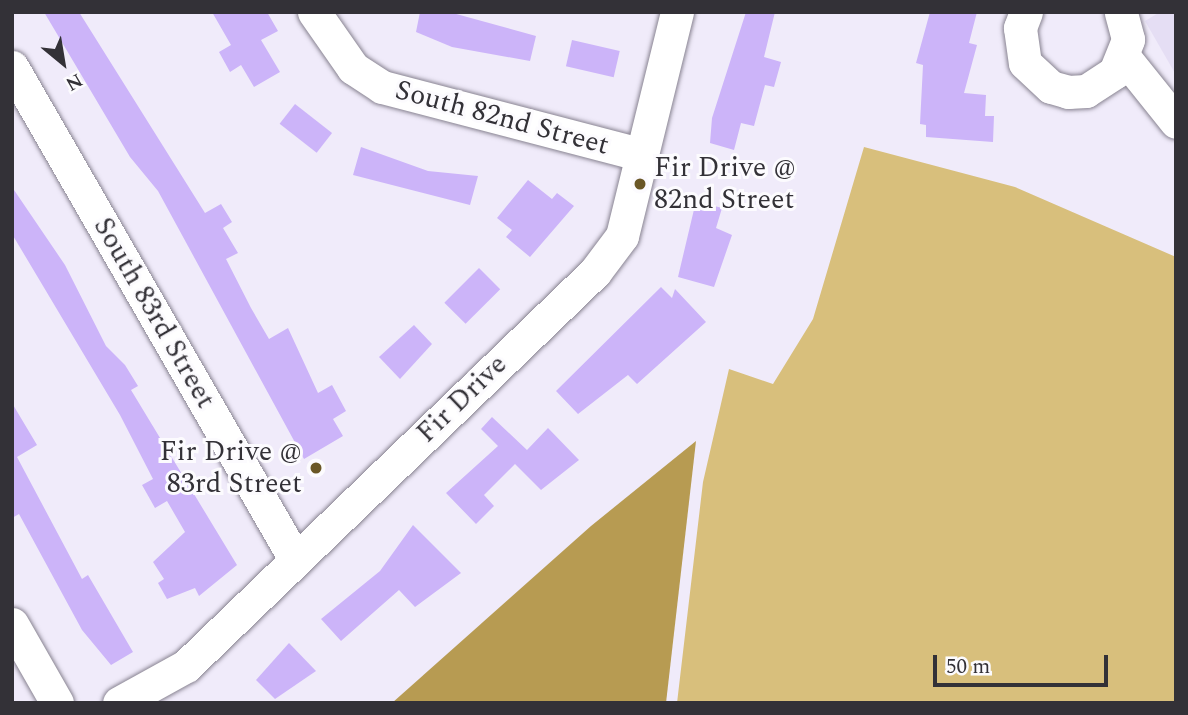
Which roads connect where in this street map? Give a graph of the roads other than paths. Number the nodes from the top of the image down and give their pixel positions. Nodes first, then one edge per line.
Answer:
1 (314, 12) edge
2 (677, 12) edge
3 (1026, 12) edge
4 (1121, 12) edge
5 (1125, 57) junction
6 (12, 67) edge
7 (1176, 122) edge
8 (640, 154) junction
9 (296, 559) junction
10 (12, 624) edge
11 (57, 703) edge
12 (120, 703) edge

1 - 8 street, South 82nd Street
2 - 8 street, Fir Drive
3 - 5 street
4 - 5 street
5 - 7 street
6 - 9 street, South 83rd Street
8 - 9 street, Fir Drive
9 - 12 street, Fir Drive
10 - 11 street

